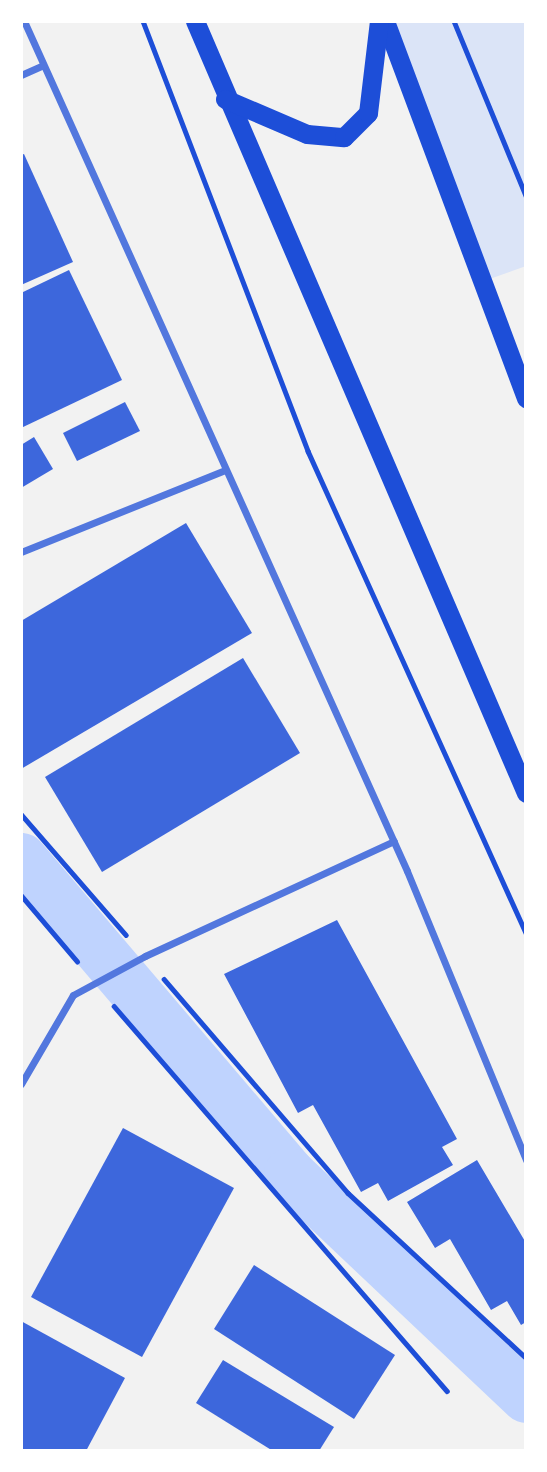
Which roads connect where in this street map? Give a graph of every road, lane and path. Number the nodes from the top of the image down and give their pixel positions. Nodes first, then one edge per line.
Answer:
1 (24, 21) edge
2 (143, 21) edge
3 (195, 21) edge
4 (379, 21) edge
5 (384, 21) edge
6 (454, 21) edge
7 (43, 65) junction
8 (21, 75) edge
9 (225, 99) junction
10 (526, 196) edge
11 (526, 399) edge
12 (225, 470) junction
13 (21, 552) edge
14 (526, 793) edge
15 (21, 814) edge
16 (394, 841) junction
17 (21, 895) edge
18 (526, 933) edge
19 (145, 956) junction
20 (94, 982) junction
21 (21, 1084) edge
22 (526, 1160) edge
23 (526, 1358) edge
24 (447, 1391) dead end

1 - 7 street
2 - 18 path
3 - 9 highway
4 - 9 highway
5 - 11 highway
6 - 10 path
7 - 8 street
7 - 12 street
9 - 14 highway
12 - 13 street
12 - 16 street
15 - 19 path
16 - 19 street
16 - 22 street
17 - 20 path
19 - 20 street
19 - 23 path
20 - 21 street
20 - 24 path

